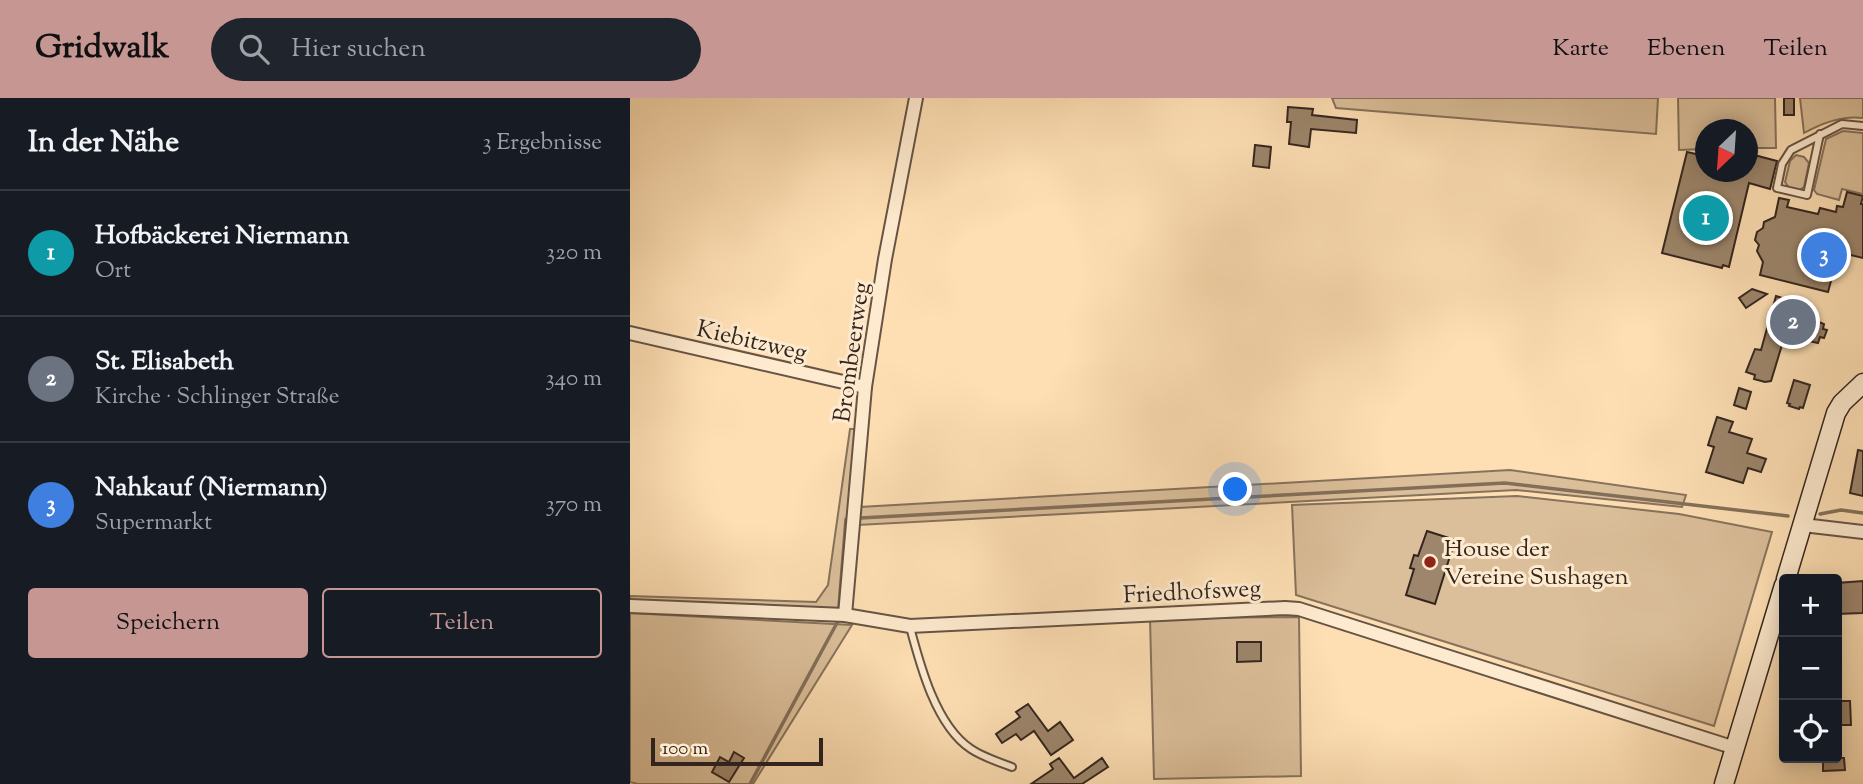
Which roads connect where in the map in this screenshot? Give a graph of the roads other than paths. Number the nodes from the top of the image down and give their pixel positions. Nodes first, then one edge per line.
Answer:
1 (916, 98) edge
2 (1863, 126) edge
3 (1820, 134) junction
4 (630, 333) edge
5 (1863, 383) edge
6 (865, 387) junction
7 (1802, 525) junction
8 (1863, 532) edge
9 (1787, 574) edge
10 (1779, 602) edge
11 (630, 606) edge
12 (845, 615) junction
13 (910, 626) junction
14 (1735, 748) junction
15 (1012, 767) dead end
16 (1724, 784) edge

1 - 6 street, Brombeerweg
2 - 3 lane
3 - 3 lane
4 - 6 street, Kiebitzweg
5 - 7 street
6 - 12 street, Brombeerweg
7 - 8 street
7 - 9 street
10 - 14 street
11 - 12 street, Friedhofsweg
12 - 13 street, Friedhofsweg
13 - 14 street, Friedhofsweg
13 - 15 lane
14 - 16 street

